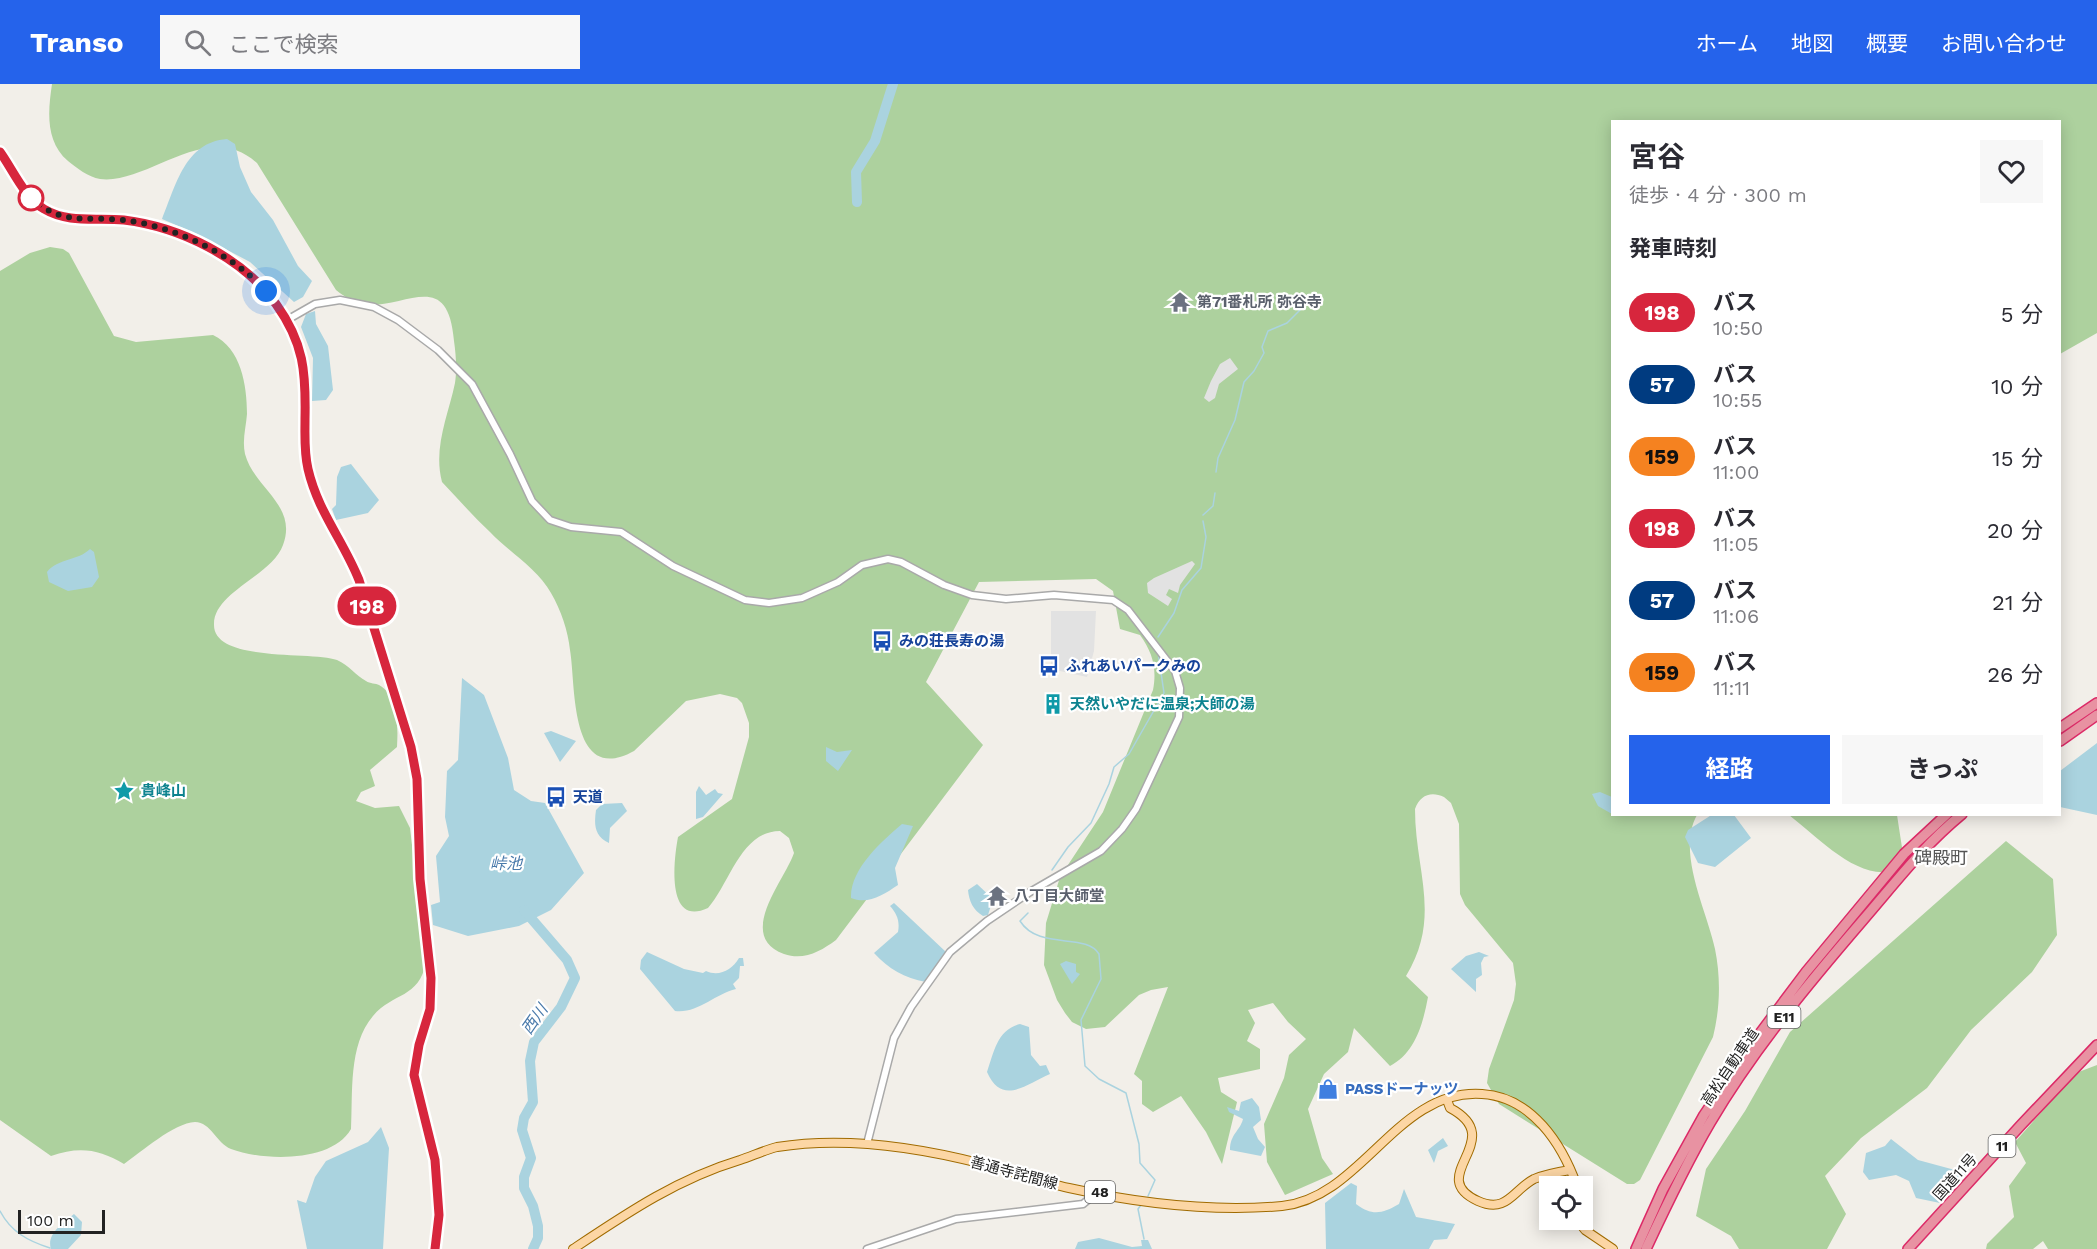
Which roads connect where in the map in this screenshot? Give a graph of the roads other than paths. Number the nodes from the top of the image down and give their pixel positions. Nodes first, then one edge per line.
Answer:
1 (0, 152) edge
2 (287, 320) junction
3 (2097, 703) edge
4 (2097, 715) edge
5 (2061, 727) edge
6 (2061, 740) edge
7 (1945, 816) edge
8 (1960, 816) edge
9 (2097, 1045) edge
10 (1448, 1100) junction
11 (867, 1144) junction
12 (1570, 1170) junction
13 (1573, 1176) edge
14 (1097, 1192) junction
15 (1585, 1230) edge
16 (435, 1249) edge
17 (573, 1249) edge
18 (867, 1249) edge
19 (1613, 1249) edge
20 (1636, 1249) edge
21 (1646, 1249) edge
22 (1908, 1249) edge

1 - 2 main road
2 - 11 street
2 - 16 main road
3 - 5 highway
4 - 6 highway
7 - 20 highway, 高松自動車道 / E11
8 - 21 highway, 高松自動車道 / E11
9 - 22 highway, 国道11号 / 11
10 - 12 main road, 善通寺詫間線 / 48
10 - 12 main road
10 - 14 main road, 善通寺詫間線 / 48
11 - 14 main road, 善通寺詫間線 / 48
11 - 17 main road, 善通寺詫間線 / 48
12 - 13 main road, 善通寺詫間線 / 48
14 - 18 street
15 - 19 main road

